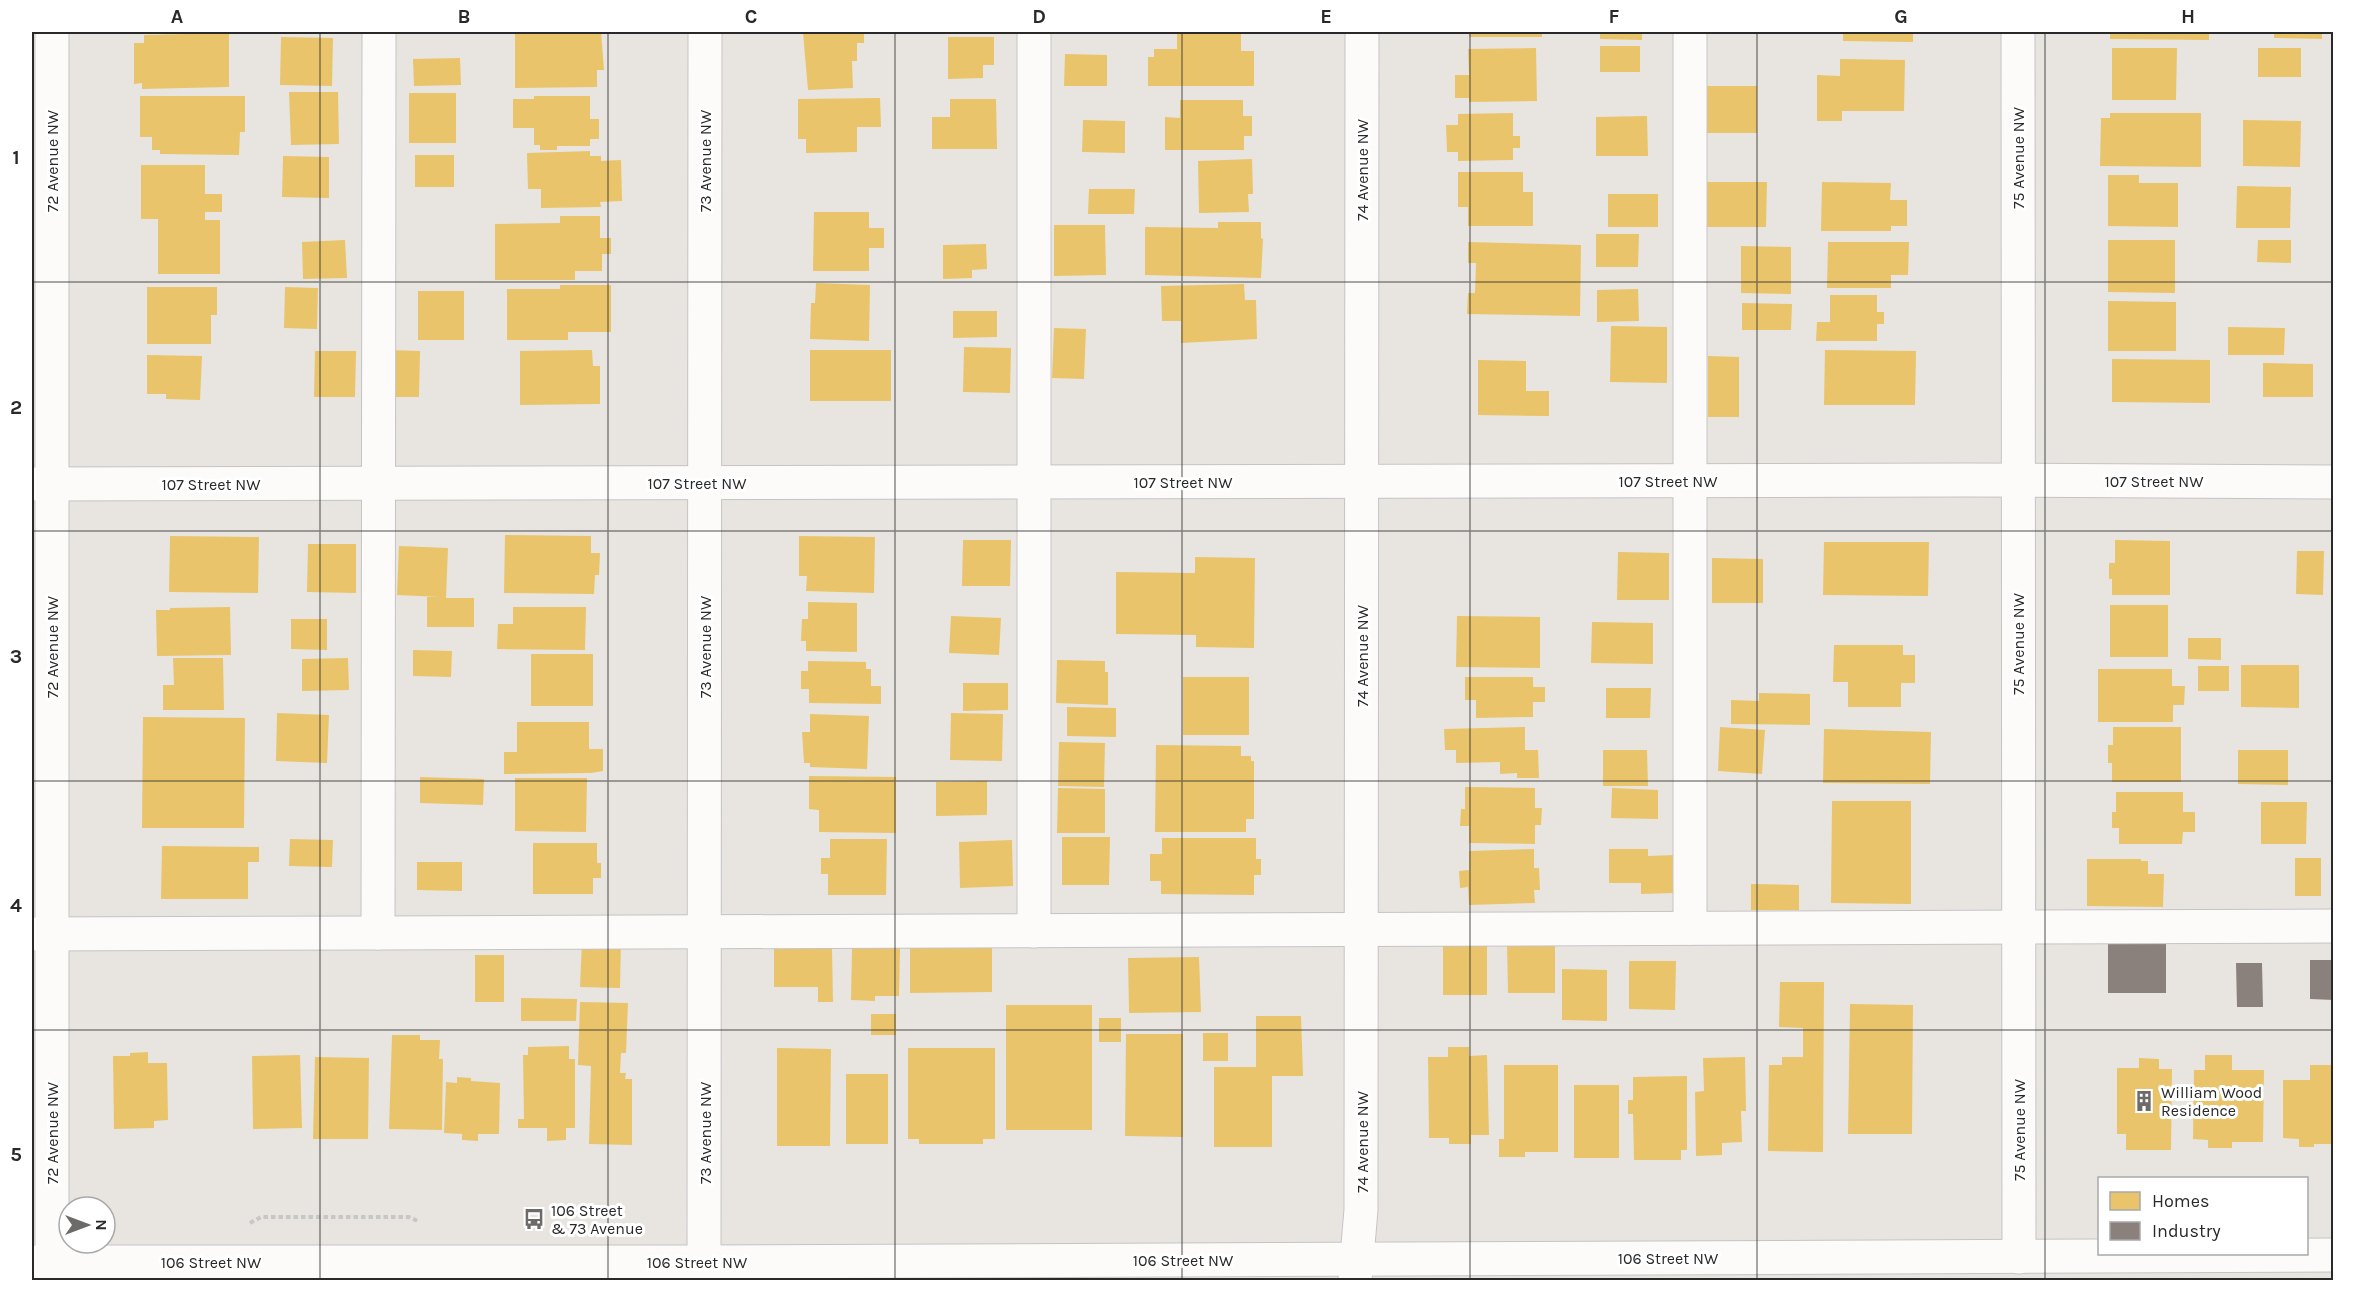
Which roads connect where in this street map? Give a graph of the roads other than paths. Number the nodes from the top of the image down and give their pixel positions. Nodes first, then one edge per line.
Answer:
1 (52, 32) edge
2 (379, 32) edge
3 (705, 32) edge
4 (1034, 32) edge
5 (1362, 32) edge
6 (1690, 32) edge
7 (2018, 32) edge
8 (1690, 481) junction
9 (2018, 481) junction
10 (1034, 482) junction
11 (1362, 482) junction
12 (2334, 482) edge
13 (704, 483) junction
14 (42, 484) edge
15 (379, 484) junction
16 (2334, 926) edge
17 (2019, 927) junction
18 (1690, 928) junction
19 (1363, 929) junction
20 (1034, 931) junction
21 (706, 932) junction
22 (378, 933) junction
23 (42, 934) edge
24 (2334, 1255) edge
25 (2019, 1257) junction
26 (42, 1262) edge
27 (704, 1262) junction
28 (1357, 1270) edge

1 - 14 street, 72 Avenue NW
2 - 15 street
3 - 13 street, 73 Avenue NW
4 - 10 street
5 - 11 street, 74 Avenue NW
6 - 8 street
7 - 9 street, 75 Avenue NW
8 - 9 street, 107 Street NW
8 - 11 street, 107 Street NW
8 - 18 street
9 - 12 street, 107 Street NW
9 - 17 street, 75 Avenue NW
10 - 11 street, 107 Street NW
10 - 13 street, 107 Street NW
10 - 20 street
11 - 19 street, 74 Avenue NW
13 - 15 street, 107 Street NW
13 - 21 street, 73 Avenue NW
14 - 15 street, 107 Street NW
14 - 23 street, 72 Avenue NW
15 - 22 street
16 - 17 street
17 - 18 street
17 - 25 street, 75 Avenue NW
18 - 19 street
19 - 20 street
19 - 28 street, 74 Avenue NW
20 - 21 street
21 - 22 street
21 - 27 street, 73 Avenue NW
22 - 23 street
23 - 26 street, 72 Avenue NW
24 - 25 street, 106 Street NW
25 - 28 street, 106 Street NW
26 - 27 street, 106 Street NW
27 - 28 street, 106 Street NW

